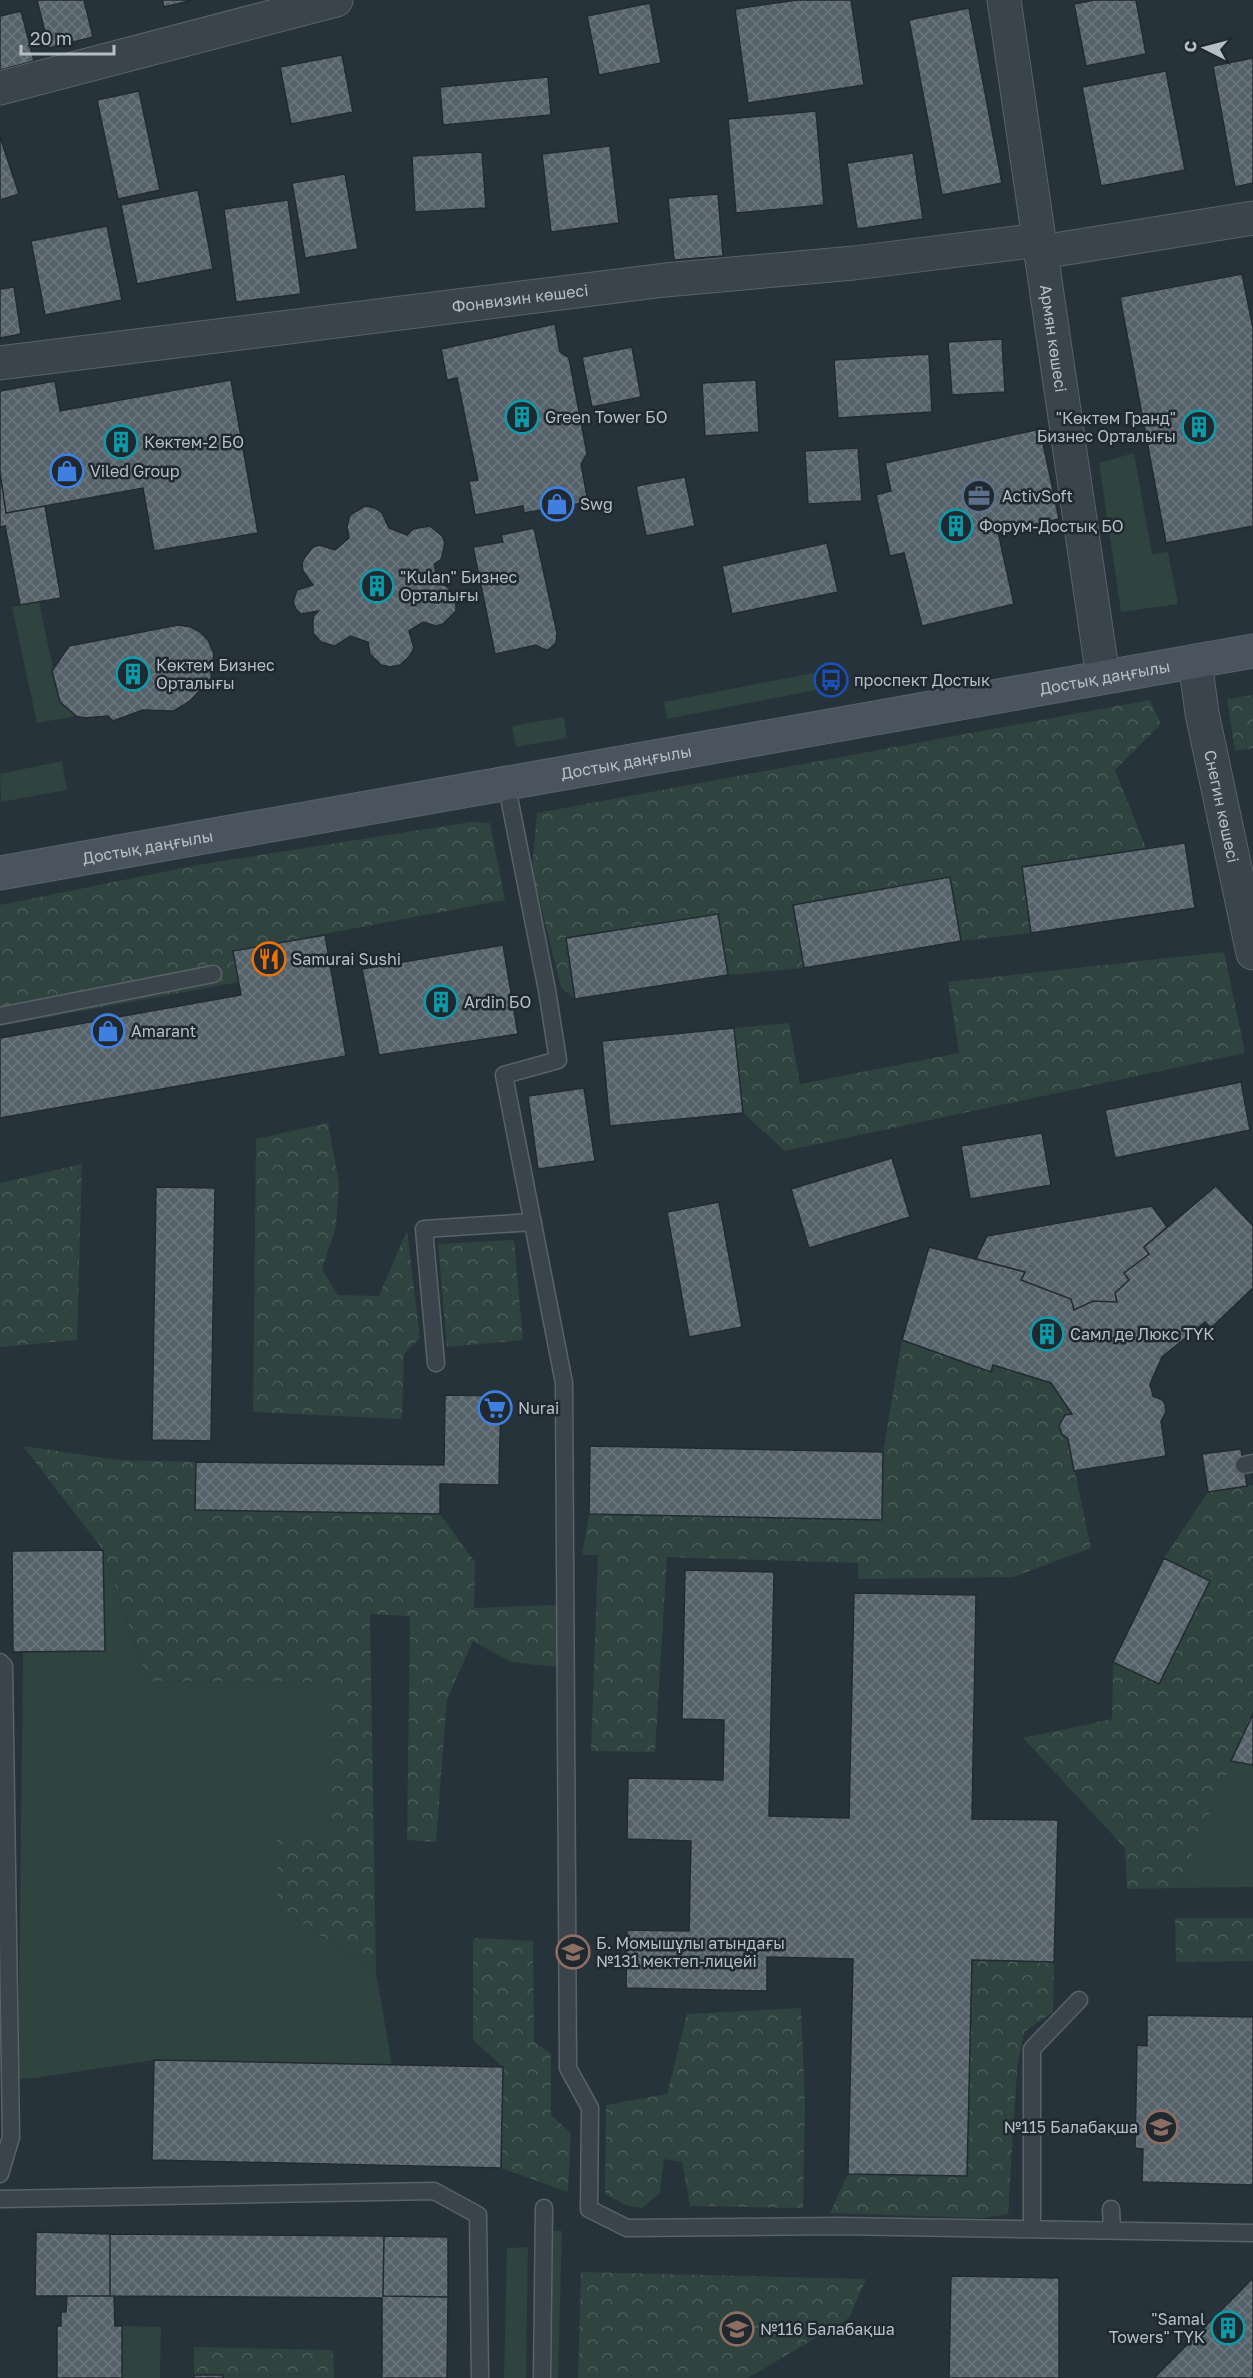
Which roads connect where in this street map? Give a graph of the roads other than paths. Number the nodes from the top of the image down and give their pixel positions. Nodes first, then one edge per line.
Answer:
1 (336, 0) edge
2 (1004, 0) edge
3 (0, 88) edge
4 (1253, 218) edge
5 (1041, 246) junction
6 (0, 363) edge
7 (1253, 651) edge
8 (1195, 661) junction
9 (1103, 677) junction
10 (506, 782) junction
11 (0, 873) edge
12 (1253, 953) edge
13 (213, 974) dead end
14 (0, 1016) edge
15 (533, 1222) junction
16 (436, 1363) dead end
17 (0, 1662) edge
18 (1079, 2000) dead end
19 (0, 2174) edge
20 (0, 2199) edge
21 (544, 2208) dead end
22 (1111, 2209) dead end
23 (1032, 2229) junction
24 (1112, 2230) junction
25 (1253, 2234) edge
26 (480, 2378) edge
27 (542, 2378) edge

1 - 3 street
2 - 5 street, Армян көшесі
4 - 5 street, Фонвизин көшесі
5 - 6 street, Фонвизин көшесі
5 - 9 street, Армян көшесі
7 - 8 main road, Достық даңғылы
8 - 9 main road, Достық даңғылы
8 - 12 street, Снегин көшесі
9 - 10 main road, Достық даңғылы
10 - 11 main road, Достық даңғылы
10 - 15 lane
13 - 14 lane
15 - 16 lane
15 - 23 lane
17 - 19 lane
18 - 23 lane
20 - 26 lane
21 - 27 lane
22 - 24 lane
23 - 24 lane
24 - 25 lane

